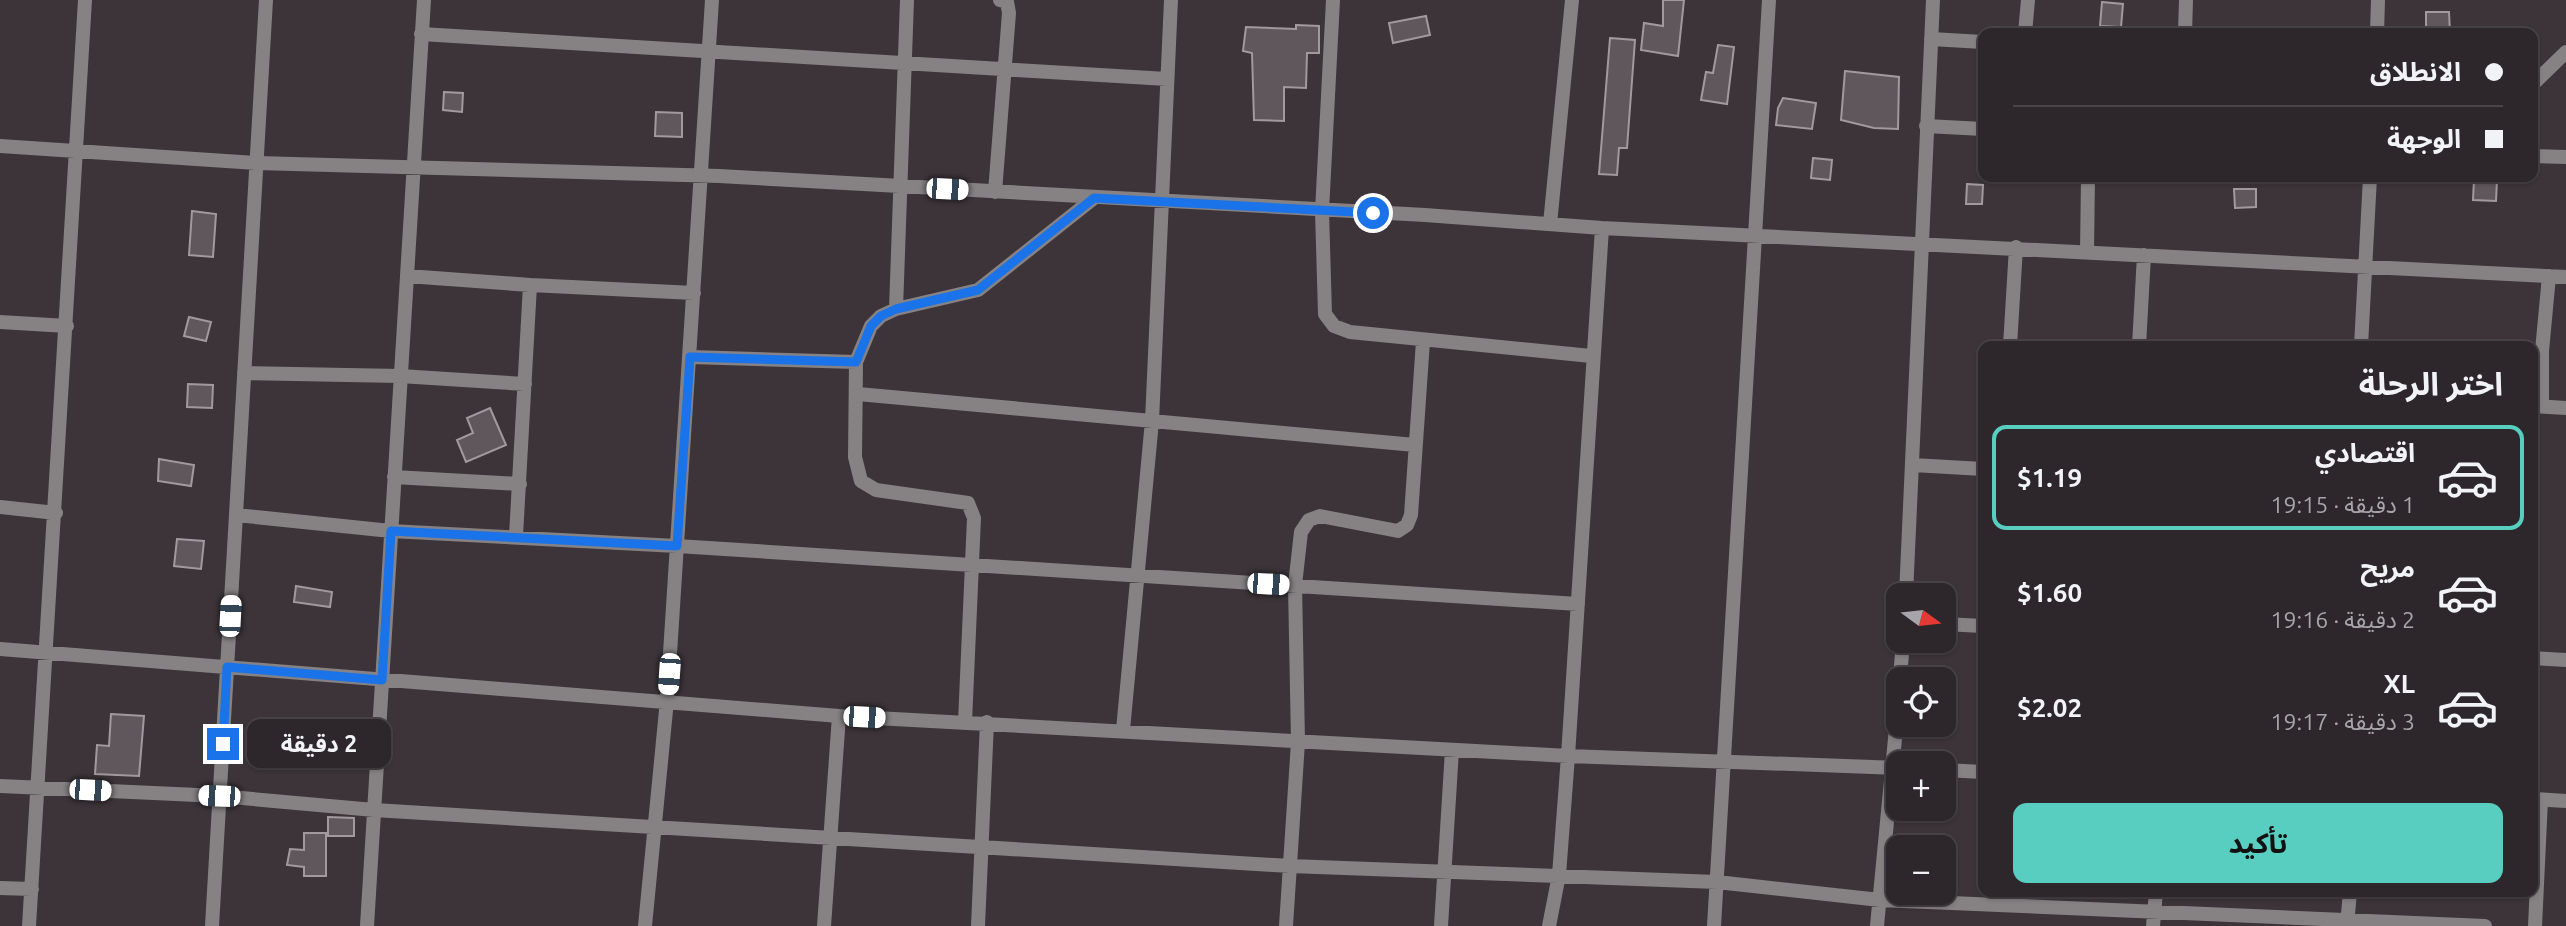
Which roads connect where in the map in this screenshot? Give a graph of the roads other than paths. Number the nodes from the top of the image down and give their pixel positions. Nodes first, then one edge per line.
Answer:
1 (85, 0) edge
2 (266, 0) edge
3 (424, 0) edge
4 (712, 0) edge
5 (907, 0) edge
6 (1000, 0) edge
7 (1171, 0) edge
8 (1334, 0) edge
9 (1572, 0) edge
10 (1769, 0) edge
11 (1933, 0) edge
12 (2028, 0) edge
13 (2186, 0) edge
14 (2378, 0) edge
15 (2025, 28) edge
16 (2185, 28) edge
17 (2377, 28) edge
18 (421, 34) junction
19 (1931, 39) junction
20 (1978, 43) edge
21 (2566, 51) edge
22 (708, 52) junction
23 (905, 64) junction
24 (1006, 69) junction
25 (1167, 79) junction
26 (2538, 79) edge
27 (1926, 126) junction
28 (1978, 129) edge
29 (0, 146) edge
30 (78, 152) junction
31 (2538, 156) edge
32 (2566, 157) edge
33 (257, 163) junction
34 (413, 167) junction
35 (702, 176) junction
36 (2088, 182) edge
37 (2370, 182) edge
38 (899, 187) junction
39 (995, 192) junction
40 (1094, 198) junction
41 (1163, 200) junction
42 (1322, 211) junction
43 (1550, 224) junction
44 (1602, 228) junction
45 (1755, 234) junction
46 (1923, 243) junction
47 (2016, 247) junction
48 (2087, 252) junction
49 (2144, 255) junction
50 (2365, 265) junction
51 (407, 276) junction
52 (2549, 276) junction
53 (2566, 277) edge
54 (530, 285) junction
55 (694, 293) junction
56 (896, 309) junction
57 (0, 322) edge
58 (67, 327) junction
59 (1423, 341) junction
60 (2010, 341) edge
61 (2139, 341) edge
62 (2361, 341) edge
63 (1591, 356) junction
64 (690, 357) junction
65 (856, 362) junction
66 (244, 373) junction
67 (400, 376) junction
68 (525, 384) junction
69 (858, 394) junction
70 (2538, 395) edge
71 (2538, 406) edge
72 (2566, 408) edge
73 (1152, 421) junction
74 (1415, 445) junction
75 (1913, 465) junction
76 (1978, 469) edge
77 (394, 477) junction
78 (520, 484) junction
79 (0, 508) edge
80 (56, 513) junction
81 (236, 514) junction
82 (391, 531) junction
83 (516, 536) junction
84 (677, 546) junction
85 (974, 565) junction
86 (1138, 577) junction
87 (1907, 583) edge
88 (1295, 585) junction
89 (1578, 604) junction
90 (1956, 625) edge
91 (1978, 626) edge
92 (0, 649) edge
93 (47, 653) junction
94 (2538, 658) edge
95 (2566, 660) edge
96 (227, 667) junction
97 (382, 680) junction
98 (667, 700) junction
99 (839, 716) junction
100 (965, 722) junction
101 (987, 722) junction
102 (1123, 730) junction
103 (1298, 742) junction
104 (1452, 750) junction
105 (1567, 756) junction
106 (1724, 760) junction
107 (1886, 768) edge
108 (1956, 771) edge
109 (1978, 772) edge
110 (0, 786) edge
111 (38, 788) junction
112 (219, 796) junction
113 (2538, 799) edge
114 (2566, 802) edge
115 (374, 810) junction
116 (1890, 821) edge
117 (654, 826) junction
118 (829, 836) junction
119 (980, 846) junction
120 (1290, 866) junction
121 (1443, 874) junction
122 (1559, 875) junction
123 (1717, 882) junction
124 (0, 888) edge
125 (32, 889) junction
126 (2156, 897) edge
127 (2350, 897) edge
128 (2535, 897) edge
129 (1880, 900) junction
130 (2154, 919) edge
131 (2348, 922) edge
132 (29, 926) edge
133 (212, 926) edge
134 (367, 926) edge
135 (645, 926) edge
136 (824, 926) edge
137 (978, 926) edge
138 (1286, 926) edge
139 (1441, 926) edge
140 (1549, 926) edge
141 (1714, 926) edge
142 (1877, 926) edge
143 (2485, 926) edge
144 (2535, 926) edge

1 - 30 street
2 - 33 street
3 - 18 street
4 - 22 street
5 - 23 street
6 - 24 street
7 - 25 street
8 - 42 street
9 - 43 street
10 - 45 street
11 - 19 street
12 - 15 street
13 - 16 street
14 - 17 street
18 - 22 street
18 - 34 street
19 - 20 street
19 - 27 street
21 - 26 street
22 - 23 street
22 - 35 street
23 - 24 street
23 - 38 street
24 - 25 street
24 - 39 street
25 - 41 street
27 - 28 street
27 - 46 street
29 - 30 street
30 - 33 street
30 - 58 street
31 - 32 street
33 - 34 street
33 - 66 street
34 - 35 street
34 - 51 street
35 - 38 street
35 - 55 street
36 - 48 street
37 - 50 street
38 - 39 street
38 - 56 street
39 - 40 street
40 - 41 street
40 - 56 street
41 - 42 street
41 - 73 street
42 - 43 street
42 - 59 street
43 - 44 street
44 - 45 street
44 - 63 street
45 - 46 street
45 - 106 street
46 - 47 street
46 - 75 street
47 - 48 street
47 - 60 street
48 - 49 street
49 - 50 street
49 - 61 street
50 - 52 street
50 - 62 street
51 - 54 street
51 - 67 street
52 - 53 street
52 - 70 street
54 - 55 street
54 - 68 street
55 - 64 street
56 - 65 street
57 - 58 street
58 - 80 street
59 - 63 street
59 - 74 street
63 - 89 street
64 - 65 street
64 - 84 street
65 - 69 street
66 - 67 street
66 - 81 street
67 - 68 street
67 - 77 street
68 - 78 street
69 - 73 street
69 - 85 street
71 - 72 street
73 - 74 street
73 - 86 street
74 - 88 street
75 - 76 street
75 - 87 street
77 - 78 street
77 - 82 street
78 - 83 street
79 - 80 street
80 - 93 street
81 - 82 street
81 - 96 street
82 - 83 street
82 - 97 street
83 - 84 street
84 - 85 street
84 - 98 street
85 - 86 street
85 - 100 street
86 - 88 street
86 - 102 street
88 - 89 street
88 - 103 street
89 - 105 street
90 - 91 street
92 - 93 street
93 - 96 street
93 - 111 street
94 - 95 street
96 - 97 street
96 - 112 street
97 - 98 street
97 - 115 street
98 - 99 street
98 - 117 street
99 - 100 street
99 - 118 street
100 - 101 street
101 - 102 street
101 - 119 street
102 - 103 street
103 - 104 street
103 - 120 street
104 - 105 street
104 - 121 street
105 - 106 street
105 - 122 street
106 - 107 street
106 - 123 street
108 - 109 street
110 - 111 street
111 - 112 street
111 - 125 street
112 - 115 street
112 - 133 street
113 - 114 street
115 - 117 street
115 - 134 street
116 - 129 street
117 - 118 street
117 - 135 street
118 - 119 street
118 - 136 street
119 - 120 street
119 - 137 street
120 - 121 street
120 - 138 street
121 - 122 street
121 - 139 street
122 - 123 street
122 - 140 street
123 - 129 street
123 - 141 street
124 - 125 street
125 - 132 street
126 - 130 street
127 - 131 street
128 - 144 street
129 - 130 street
129 - 142 street
130 - 131 street
131 - 143 street

